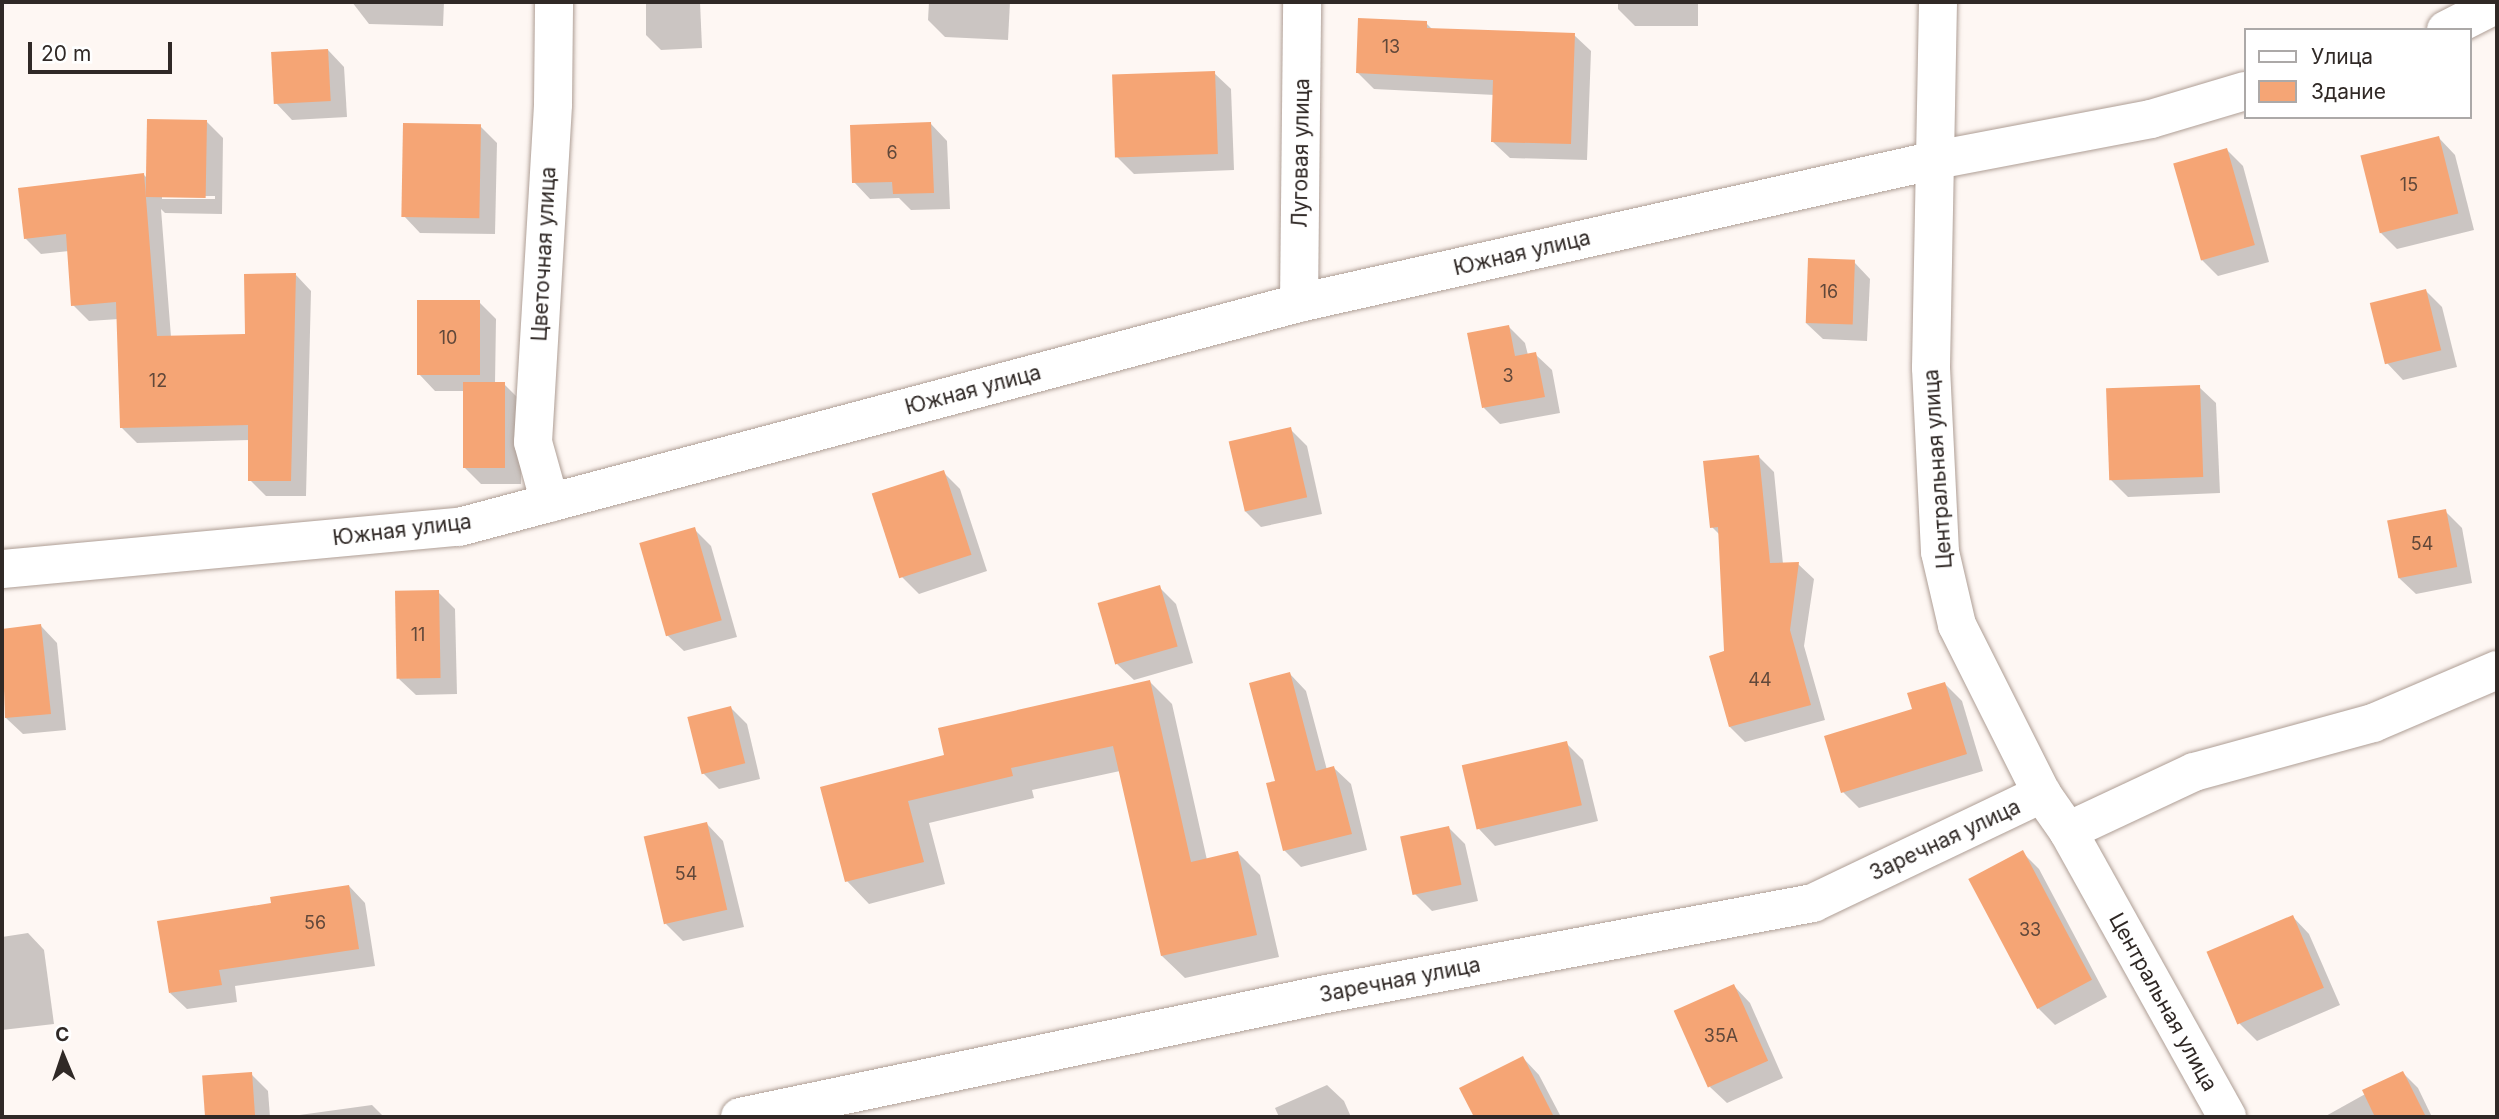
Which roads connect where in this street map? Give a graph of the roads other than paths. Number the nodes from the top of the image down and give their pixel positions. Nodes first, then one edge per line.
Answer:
1 (554, 2) edge
2 (1302, 2) edge
3 (1938, 2) edge
4 (2497, 4) edge
5 (2450, 28) edge
6 (2244, 92) edge
7 (1936, 160) junction
8 (1299, 303) junction
9 (550, 503) junction
10 (2, 569) edge
11 (2497, 670) edge
12 (2042, 794) junction
13 (2068, 831) junction
14 (740, 1117) edge
15 (2227, 1117) edge

1 - 9 street, Цветочная улица
2 - 8 street, Луговая улица
3 - 7 street, Центральная улица
4 - 5 street
6 - 7 street, Южная улица
7 - 8 street, Южная улица
7 - 12 street, Центральная улица
8 - 9 street, Южная улица
9 - 10 street, Южная улица
11 - 13 street
12 - 13 street, Центральная улица
12 - 14 street, Заречная улица
13 - 15 street, Центральная улица

